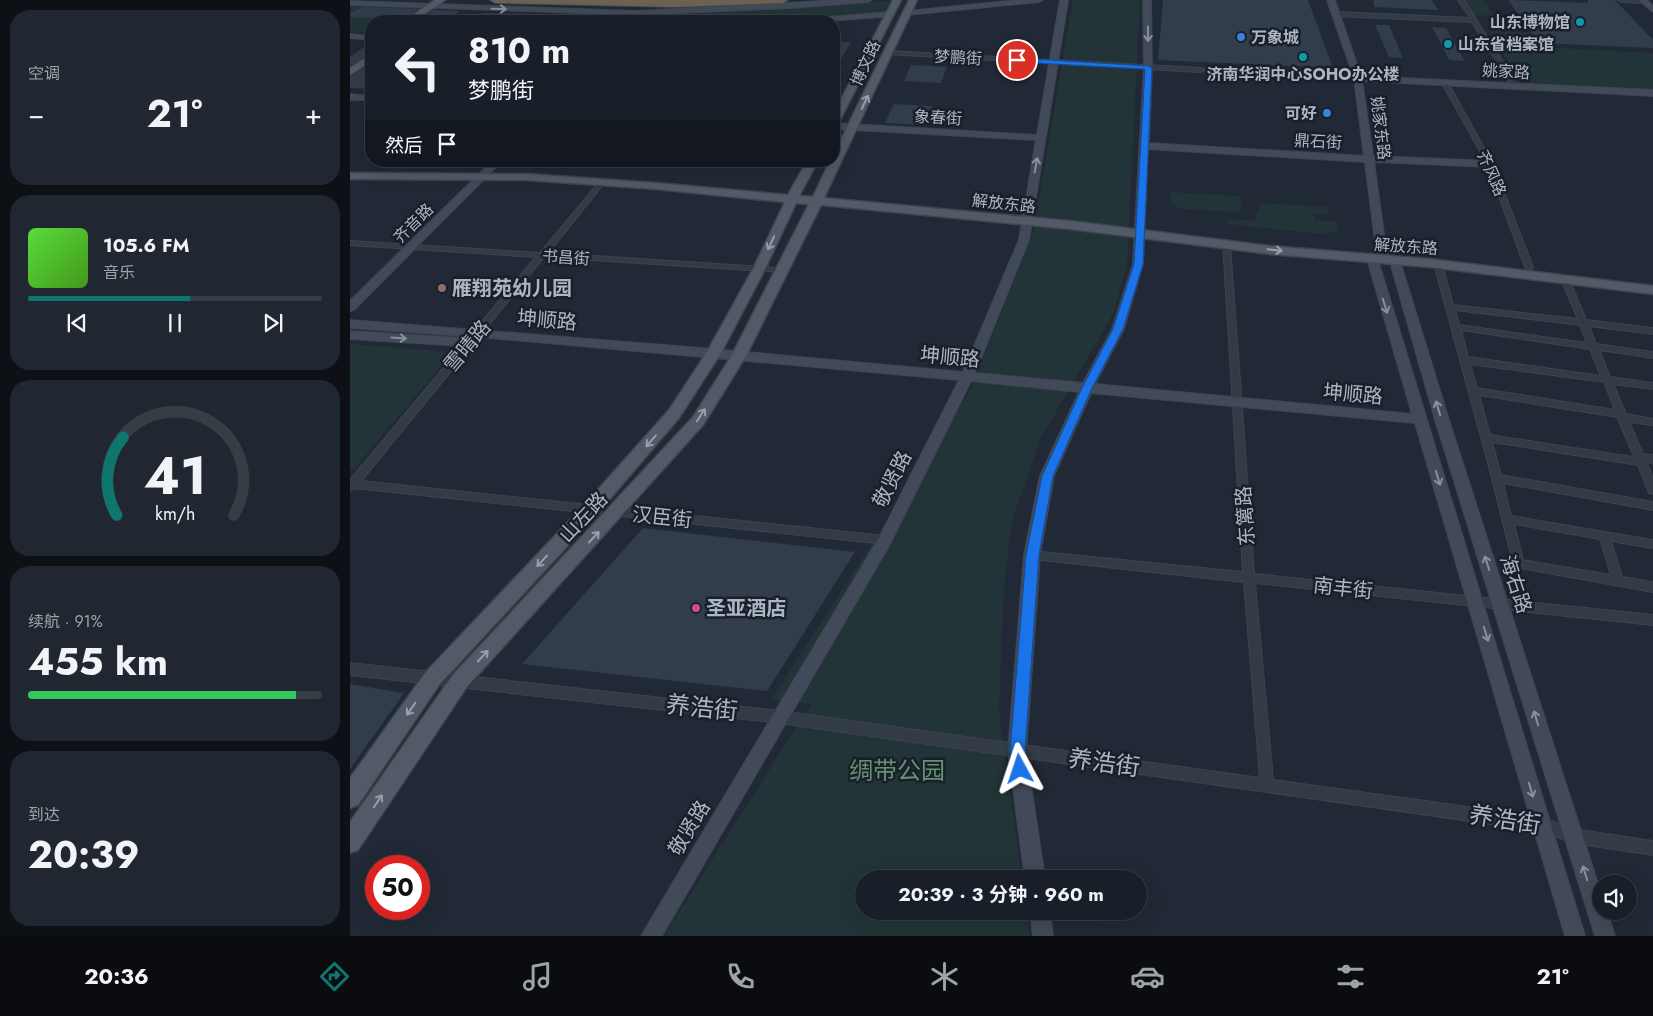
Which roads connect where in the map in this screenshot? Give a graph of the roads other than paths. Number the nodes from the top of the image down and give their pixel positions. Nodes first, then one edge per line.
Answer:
1 (454, 0) edge
2 (495, 0) edge
3 (783, 0) edge
4 (868, 0) edge
5 (897, 0) edge
6 (913, 0) edge
7 (1039, 0) edge
8 (1064, 0) edge
9 (1147, 0) edge
10 (1331, 0) edge
11 (1461, 0) edge
12 (1622, 0) edge
13 (1644, 0) edge
14 (520, 1) edge
15 (350, 3) edge
16 (439, 4) edge
17 (1653, 10) edge
18 (907, 13) junction
19 (542, 14) junction
20 (890, 14) junction
21 (1336, 14) junction
22 (419, 15) edge
23 (429, 15) edge
24 (840, 18) edge
25 (1473, 20) junction
26 (350, 36) edge
27 (365, 37) edge
28 (365, 50) edge
29 (888, 53) junction
30 (350, 60) edge
31 (365, 61) edge
32 (1054, 62) junction
33 (1148, 68) junction
34 (1200, 70) tunnel mouth
35 (350, 72) edge
36 (1276, 74) tunnel mouth
37 (1358, 78) junction
38 (1445, 83) junction
39 (1515, 86) junction
40 (1653, 93) edge
41 (350, 97) edge
42 (365, 98) edge
43 (840, 112) edge
44 (840, 125) edge
45 (853, 127) junction
46 (1040, 138) junction
47 (1145, 146) junction
48 (840, 154) edge
49 (1369, 159) junction
50 (1490, 164) junction
51 (492, 167) edge
52 (810, 167) edge
53 (834, 167) edge
54 (350, 169) edge
55 (487, 173) junction
56 (350, 176) edge
57 (603, 181) junction
58 (795, 195) junction
59 (819, 197) junction
60 (1027, 217) junction
61 (1140, 230) junction
62 (350, 244) edge
63 (1226, 244) junction
64 (411, 247) junction
65 (542, 255) junction
66 (1376, 255) junction
67 (1395, 261) junction
68 (1438, 264) junction
69 (1529, 267) junction
70 (759, 269) junction
71 (782, 270) junction
72 (1564, 278) junction
73 (1653, 282) edge
74 (1653, 290) edge
75 (350, 307) edge
76 (1451, 307) junction
77 (1583, 323) junction
78 (350, 324) edge
79 (1456, 327) junction
80 (1653, 331) edge
81 (477, 333) junction
82 (350, 335) edge
83 (1593, 348) junction
84 (714, 354) junction
85 (1653, 355) edge
86 (739, 356) junction
87 (1466, 360) junction
88 (968, 377) junction
89 (1606, 380) junction
90 (1653, 386) edge
91 (1087, 388) junction
92 (1474, 391) junction
93 (1238, 402) junction
94 (1621, 416) junction
95 (1419, 420) junction
96 (1653, 422) edge
97 (1487, 438) junction
98 (1640, 459) junction
99 (1653, 459) edge
100 (1497, 478) junction
101 (351, 485) edge
102 (1653, 490) edge
103 (1653, 506) edge
104 (591, 509) junction
105 (617, 512) junction
106 (1506, 519) junction
107 (1604, 536) junction
108 (885, 540) junction
109 (1653, 544) edge
110 (1032, 555) junction
111 (1249, 578) junction
112 (1618, 581) junction
113 (1653, 588) edge
114 (1476, 602) junction
115 (1501, 604) junction
116 (1653, 620) edge
117 (350, 669) edge
118 (432, 679) junction
119 (459, 682) junction
120 (780, 717) junction
121 (1017, 751) junction
122 (1267, 786) junction
123 (350, 798) edge
124 (1541, 824) junction
125 (1573, 836) junction
126 (350, 842) edge
127 (1653, 848) edge
128 (1034, 870) edge
129 (1041, 920) edge
130 (652, 936) edge
131 (1043, 936) edge
132 (1575, 936) edge
133 (1605, 936) edge

1 - 16 main road
2 - 14 highway
3 - 14 highway
4 - 19 street
5 - 20 main road, 博文路
6 - 18 main road, 博文路
7 - 18 street
8 - 32 street, 敬贤路
9 -> 33 street
10 - 21 street, 姚家东路
11 - 25 street
12 - 13 street
13 - 17 street
14 - 19 highway
15 - 16 street
16 -> 19 street
16 - 22 main road
16 - 23 main road
18 - 29 main road, 博文路
20 - 24 street
20 - 43 main road, 博文路
21 - 25 street
21 - 37 street, 姚家东路
25 - 39 street
26 - 27 street
28 - 30 main road
29 - 32 street, 梦鹏街
45 -> 29 main road, 博文路
31 - 35 main road
32 - 33 street, 梦鹏街
32 - 46 street, 敬贤路
33 - 34 street, 梦鹏街
33 - 47 street
36 - 37 street
37 - 38 street, 姚家路
37 - 49 street, 姚家东路
38 - 39 street, 姚家路
38 - 50 street, 齐风路
39 - 40 street, 姚家路
41 - 42 street
44 - 45 street, 象春街
45 - 46 street, 象春街
45 - 48 main road, 博文路
60 -> 46 street, 敬贤路
47 - 49 street, 鼎石街
47 - 61 street
49 - 50 street, 鼎石街
49 - 66 street, 姚家东路
50 - 69 street, 齐风路
51 - 55 street, 齐音路
52 - 58 main road
53 - 59 main road, 博文路
54 - 55 main road, 解放东路
55 - 56 main road, 解放东路
55 - 57 main road, 解放东路
55 - 58 main road, 解放东路
55 - 64 street, 齐音路
57 - 58 main road, 解放东路
57 - 65 street, 雪晴路
58 - 59 main road, 解放东路
58 -> 70 main road, 山左路
59 - 60 main road, 解放东路
59 - 71 main road, 山左路
60 - 61 main road, 解放东路
60 - 88 street, 敬贤路
61 - 63 main road, 解放东路
61 - 66 main road, 解放东路
61 - 91 street
62 - 64 street, 书昌街
63 -> 66 main road, 解放东路
63 - 93 street, 东篱路
64 - 65 street, 书昌街
64 - 75 street, 齐音路
65 - 70 street, 书昌街
65 - 81 street, 雪晴路
66 - 67 street
66 - 69 main road, 解放东路
66 -> 95 street
67 - 68 main road, 解放东路
115 -> 67 street, 海右路
68 - 72 main road, 解放东路
68 - 76 street
69 - 73 main road, 解放东路
70 - 71 street, 书昌街
70 - 84 main road, 山左路
71 - 86 main road, 山左路
72 - 74 main road, 解放东路
72 - 77 street
76 - 77 street
76 - 79 street
77 - 80 street
77 - 83 street
78 - 81 street, 坤顺路
79 - 83 street
79 - 87 street
82 -> 81 street, 坤顺路
81 - 84 street, 坤顺路
81 - 101 street, 雪晴路
83 - 85 street
83 - 89 street
84 - 86 street, 坤顺路
84 -> 104 main road, 山左路
86 - 88 street, 坤顺路
105 -> 86 main road, 山左路
87 - 89 street
87 - 92 street
88 - 91 street, 坤顺路
88 - 108 street, 敬贤路
89 - 90 street
89 - 94 street
91 - 93 street, 坤顺路
91 - 110 street
92 - 94 street
92 - 97 street
93 - 95 street, 坤顺路
93 - 111 street, 东篱路
94 - 96 street
94 - 98 street
95 -> 114 street
97 - 98 street
97 - 100 street
98 - 99 street
98 - 102 street
100 - 103 street
100 - 106 street
101 - 104 street, 汉臣街
104 - 105 street, 汉臣街
104 -> 118 main road, 山左路
105 - 108 street, 汉臣街
119 -> 105 main road, 山左路
106 - 107 street
106 - 112 street
107 - 109 street
107 - 112 street
108 - 120 street, 敬贤路
110 - 111 street, 南丰街
110 - 121 street
111 - 114 street, 南丰街
111 - 122 street, 东篱路
112 - 113 street
114 - 115 street, 南丰街
114 -> 124 street
115 - 116 street, 南丰街
125 -> 115 street, 海右路
117 - 118 street, 养浩街
118 - 119 street, 养浩街
118 -> 123 main road, 山左路
119 - 120 street, 养浩街
126 -> 119 main road, 山左路
120 - 121 street, 养浩街
120 - 130 street, 敬贤路
121 - 122 street, 养浩街
121 - 128 street
122 - 124 street, 养浩街
124 - 125 street, 养浩街
124 - 132 street
125 - 127 street, 养浩街
133 -> 125 street, 海右路
129 - 131 street

